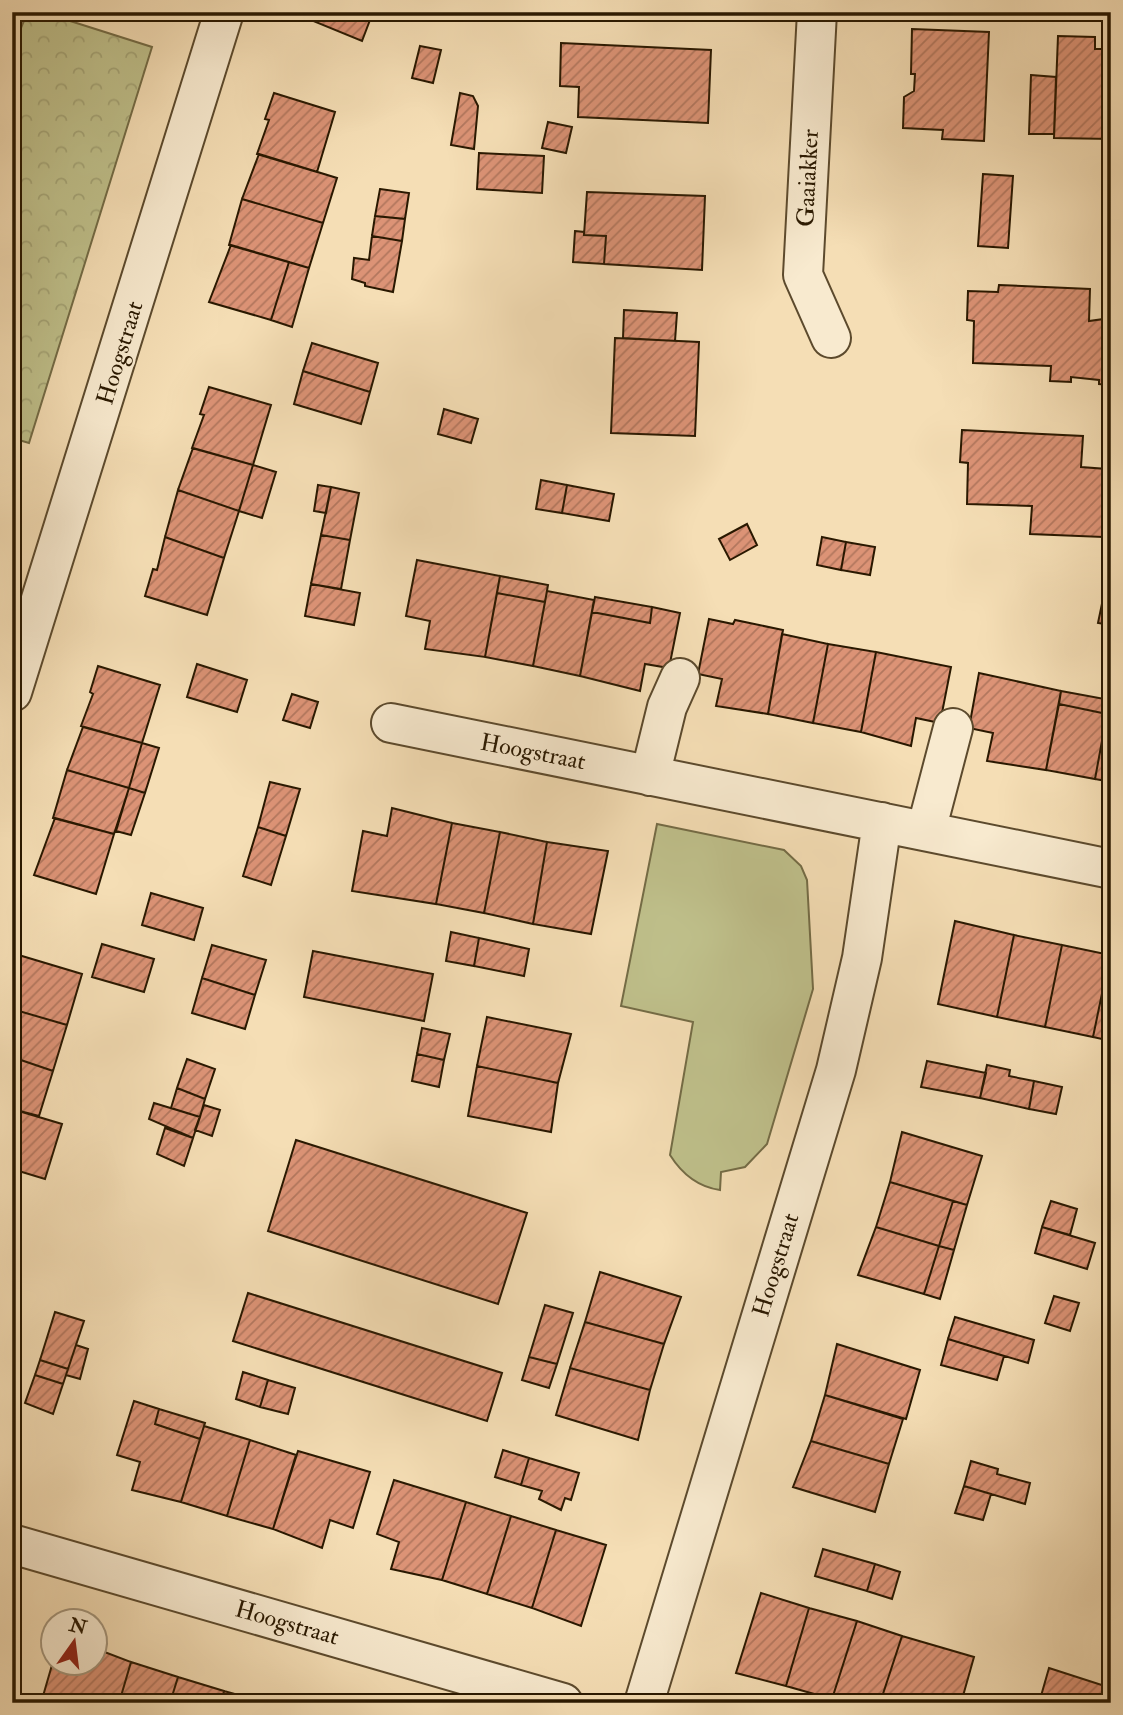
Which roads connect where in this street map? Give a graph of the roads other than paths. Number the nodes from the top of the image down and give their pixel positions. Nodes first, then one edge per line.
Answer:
1 (224, 12) edge
2 (817, 12) edge
3 (831, 338) dead end
4 (680, 678) dead end
5 (12, 692) edge
6 (391, 723) dead end
7 (953, 728) dead end
8 (650, 776) junction
9 (882, 822) junction
10 (926, 831) junction
11 (1111, 869) edge
12 (12, 1544) edge
13 (563, 1703) edge
14 (644, 1703) edge

1 - 5 street, Hoogstraat
2 - 3 street, Gaaiakker
4 - 8 street
6 - 8 street, Hoogstraat
7 - 10 street
8 - 9 street, Hoogstraat
9 - 10 street, Hoogstraat
9 - 14 street, Hoogstraat
10 - 11 street, Hoogstraat
12 - 13 street, Hoogstraat

